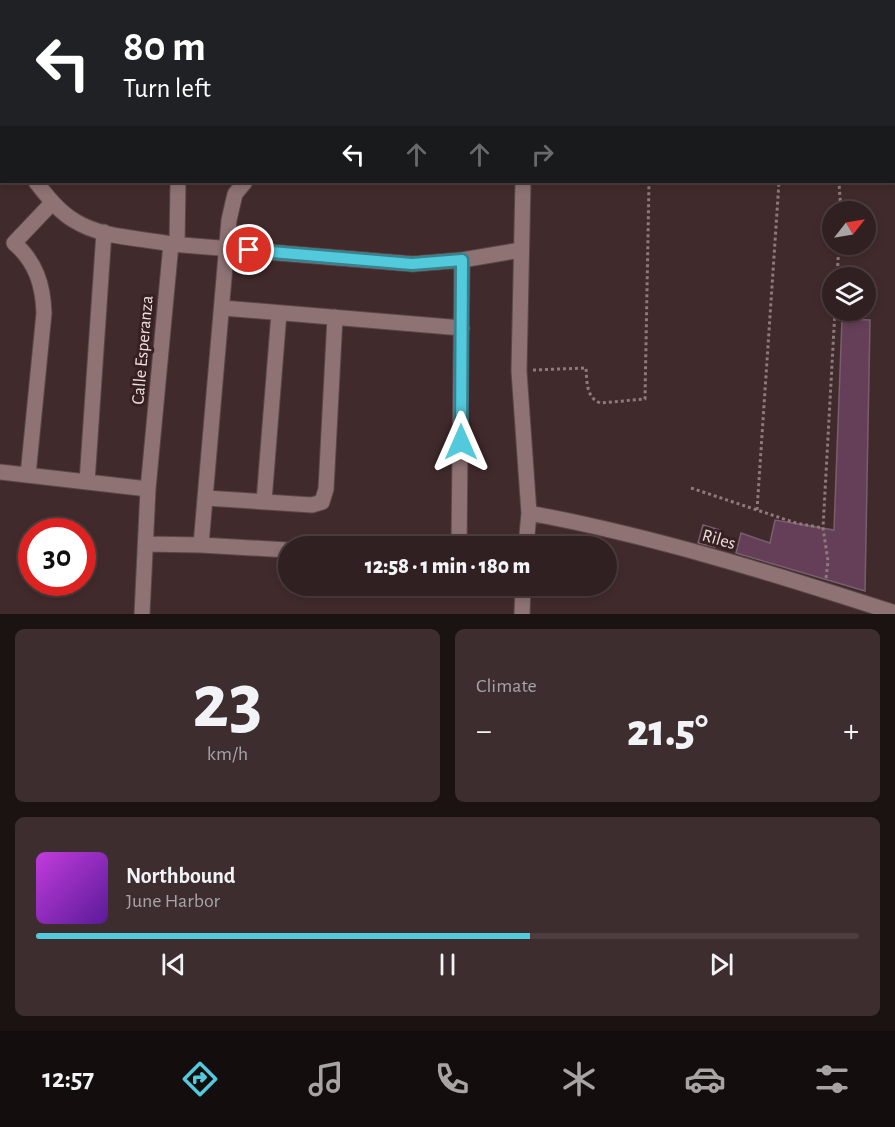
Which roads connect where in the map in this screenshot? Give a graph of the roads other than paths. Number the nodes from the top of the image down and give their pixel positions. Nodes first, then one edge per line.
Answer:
1 (37, 183) edge
2 (178, 183) edge
3 (244, 183) edge
4 (523, 183) edge
5 (52, 203) junction
6 (104, 232) junction
7 (174, 244) junction
8 (7, 246) edge
9 (227, 248) junction
10 (522, 250) junction
11 (462, 260) junction
12 (223, 308) junction
13 (279, 313) junction
14 (335, 317) junction
15 (462, 328) junction
16 (0, 472) edge
17 (28, 475) junction
18 (87, 482) junction
19 (147, 489) junction
20 (206, 498) junction
21 (264, 501) junction
22 (529, 513) junction
23 (459, 536) edge
24 (527, 536) edge
25 (146, 544) junction
26 (201, 545) junction
27 (278, 549) edge
28 (523, 596) edge
29 (895, 613) edge
30 (141, 614) edge
31 (522, 614) edge

1 - 5 street
2 - 7 street, Calle Esperanza
3 - 9 street
4 - 10 street
5 - 6 street
5 - 8 street
6 - 7 street
6 - 18 street
7 - 9 street
7 - 19 street, Calle Esperanza
8 - 17 street
9 - 11 street
9 - 12 street
10 - 11 street
10 - 22 street
11 - 15 street
12 - 13 street
12 - 20 street
13 - 14 street
13 - 21 street
14 - 15 street
14 - 21 street
15 - 23 street
16 - 17 street
17 - 18 street
18 - 19 street
19 - 25 street, Calle Esperanza
20 - 21 street
20 - 26 street
22 - 24 street
22 - 29 street, Riles
25 - 26 street
25 - 30 street, Calle Esperanza
26 - 27 street
28 - 31 street

